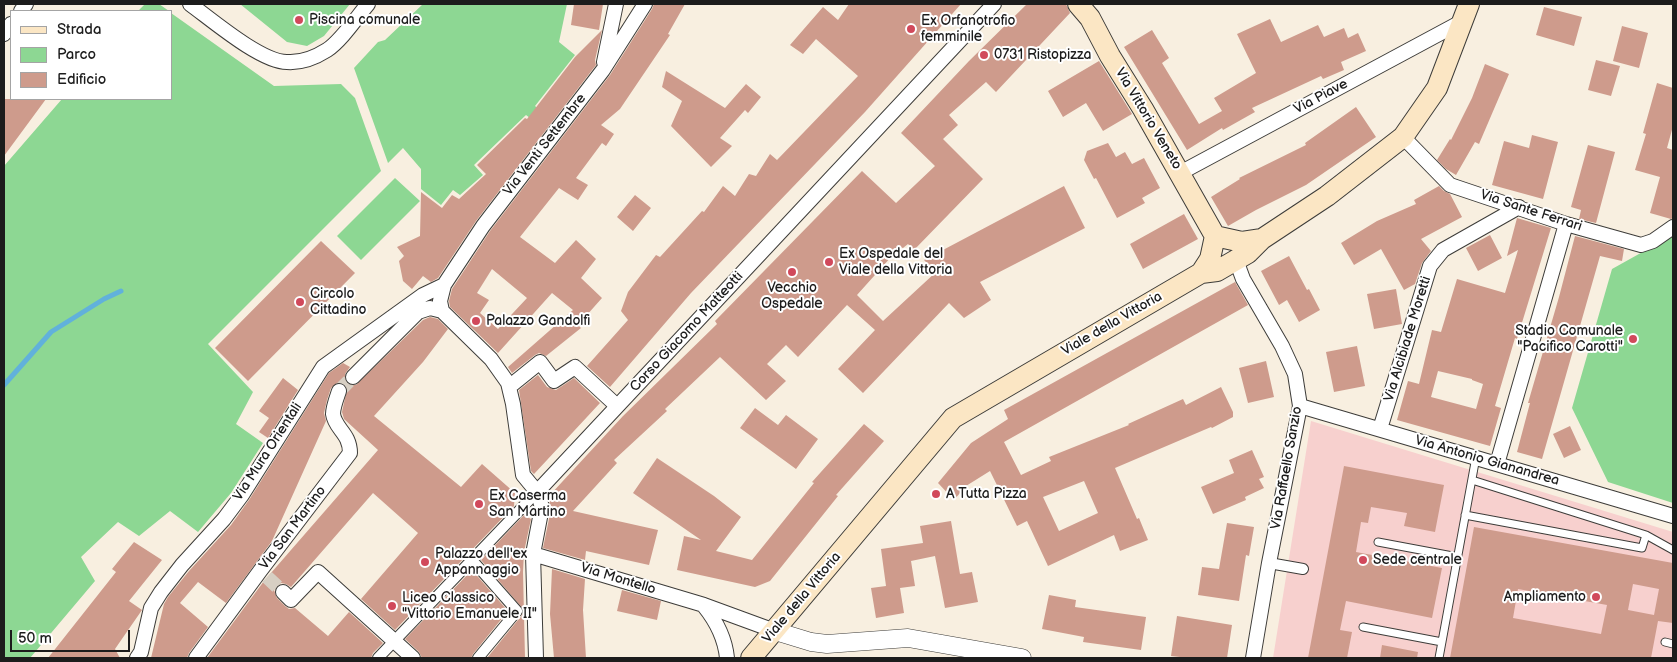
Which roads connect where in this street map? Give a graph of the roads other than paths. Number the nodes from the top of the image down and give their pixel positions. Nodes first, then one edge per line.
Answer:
1 (190, 4) edge
2 (368, 4) edge
3 (616, 4) edge
4 (645, 4) edge
5 (994, 4) edge
6 (1085, 9) edge
7 (1466, 12) edge
8 (603, 70) junction
9 (1403, 137) junction
10 (1180, 173) junction
11 (1519, 207) junction
12 (1566, 224) junction
13 (1673, 227) edge
14 (1215, 236) junction
15 (1262, 239) junction
16 (1236, 260) junction
17 (1201, 273) junction
18 (444, 285) junction
19 (442, 310) junction
20 (353, 377) tunnel mouth
21 (509, 386) junction
22 (339, 391) tunnel mouth
23 (617, 406) junction
24 (1300, 406) junction
25 (1380, 429) junction
26 (1476, 458) junction
27 (1497, 464) junction
28 (1472, 480) junction
29 (537, 492) junction
30 (1465, 515) junction
31 (1673, 516) edge
32 (1646, 536) junction
33 (1378, 542) dead end
34 (1673, 550) edge
35 (533, 554) junction
36 (1458, 557) junction
37 (472, 560) junction
38 (1269, 563) junction
39 (1302, 569) dead end
40 (283, 592) dead end
41 (704, 605) junction
42 (1363, 627) dead end
43 (775, 631) junction
44 (394, 641) junction
45 (1442, 642) junction
46 (1665, 642) dead end
47 (1673, 644) edge
48 (984, 655) edge
49 (138, 658) edge
50 (196, 658) edge
51 (378, 658) edge
52 (413, 658) edge
53 (478, 658) edge
54 (536, 658) edge
55 (727, 658) edge
56 (752, 658) edge
57 (1022, 658) edge
58 (1253, 658) edge
59 (1440, 658) edge

1 - 2 street
3 - 8 street
4 - 8 street, Via Venti Settembre
5 - 23 street, Corso Giacomo Matteotti
6 - 10 main road, Via Vittorio Veneto
7 - 9 main road, Viale della Vittoria
7 - 10 street, Via Piave
8 - 18 street, Via Venti Settembre
9 - 11 street, Via Sante Ferrari
9 - 15 main road, Viale della Vittoria
10 - 14 main road, Via Vittorio Veneto
11 - 12 street, Via Sante Ferrari
11 - 25 street, Via Alcibiade Moretti
12 - 13 street, Via Sante Ferrari
12 - 27 street
14 - 15 main road
14 - 17 main road
15 - 16 main road, Viale della Vittoria
16 - 17 main road, Viale della Vittoria
16 - 24 street, Via Raffaello Sanzio
17 - 43 main road, Viale della Vittoria
18 - 19 street
18 - 49 street, Via Mura Orientali
19 - 20 street
19 - 21 street
21 - 23 street
21 - 29 street
22 - 50 street, Via San Martino
23 - 29 street, Corso Giacomo Matteotti
24 - 25 street, Via Antonio Gianandrea
24 - 38 street, Via Raffaello Sanzio
25 - 26 street, Via Antonio Gianandrea
26 - 27 street, Via Antonio Gianandrea
26 - 28 lane
27 - 31 street, Via Antonio Gianandrea
28 - 30 lane
28 - 32 lane
29 - 35 street
29 - 37 street, Corso Giacomo Matteotti
30 - 32 lane
30 - 36 lane
32 - 34 lane
33 - 36 lane
35 - 41 street, Via Montello
35 - 54 street
36 - 45 lane
37 - 44 street, Corso Giacomo Matteotti
37 - 53 street
38 - 39 street
38 - 58 street, Via Raffaello Sanzio
40 - 44 street
41 - 43 street, Via Montello
41 - 55 street
42 - 45 lane
43 - 48 street
43 - 56 main road, Viale della Vittoria
44 - 51 street, Corso Giacomo Matteotti
44 - 52 street
45 - 59 lane
46 - 47 lane
48 - 57 street

